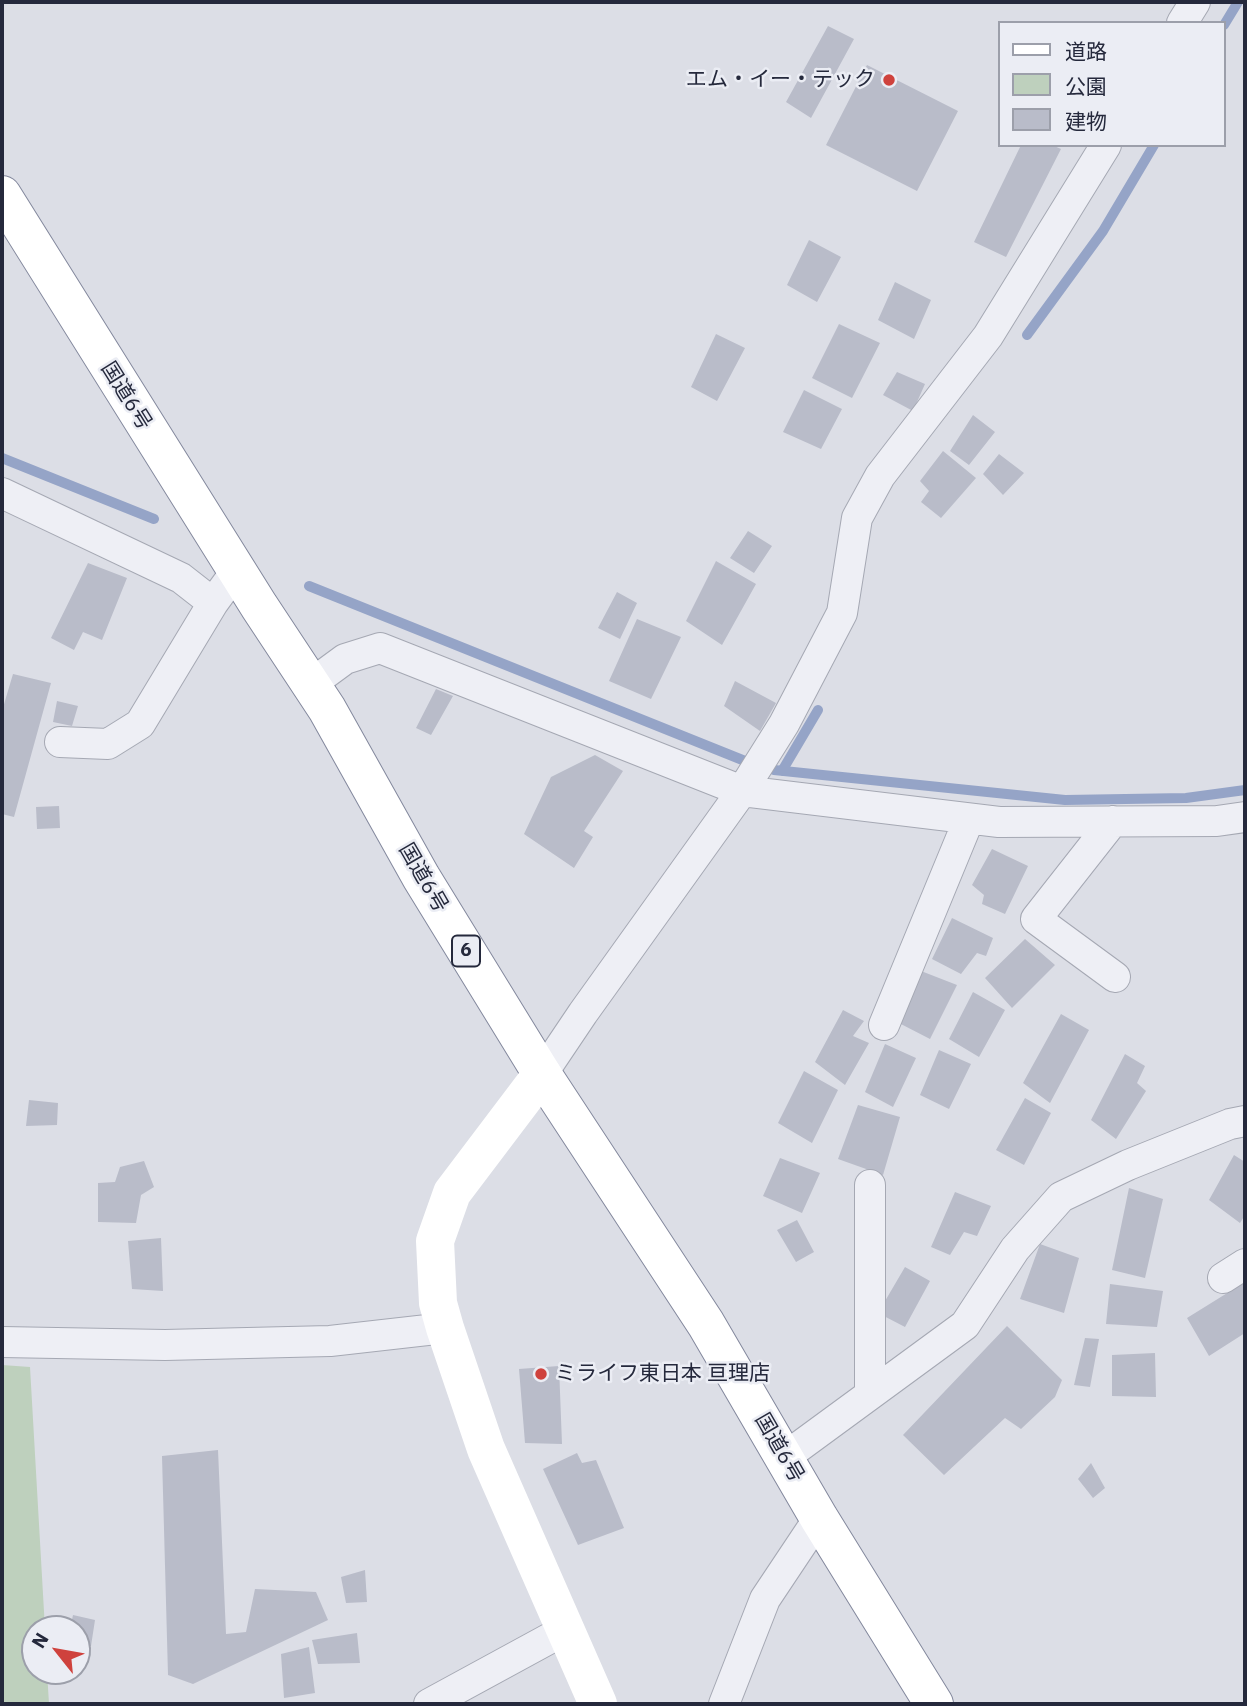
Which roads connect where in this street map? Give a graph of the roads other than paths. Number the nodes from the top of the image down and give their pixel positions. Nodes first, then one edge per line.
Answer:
1 (1195, 2) edge
2 (1183, 21) edge
3 (1105, 147) edge
4 (2, 195) edge
5 (2, 493) edge
6 (237, 570) junction
7 (213, 603) junction
8 (311, 684) junction
9 (60, 741) dead end
10 (742, 792) junction
11 (1245, 817) edge
12 (969, 819) junction
13 (1113, 821) junction
14 (1115, 977) dead end
15 (884, 1025) dead end
16 (542, 1074) junction
17 (1245, 1121) edge
18 (870, 1185) dead end
19 (444, 1328) junction
20 (2, 1342) edge
21 (870, 1394) junction
22 (786, 1457) junction
23 (819, 1518) junction
24 (565, 1630) junction
25 (429, 1704) edge
26 (598, 1704) edge
27 (724, 1704) edge
28 (934, 1704) edge

1 - 2 street
3 - 10 street
4 - 6 main road, 国道6号 / 6
5 - 7 street
6 - 7 street
6 - 8 main road, 国道6号 / 6
7 - 9 street
8 - 10 street
8 - 16 main road, 国道6号 / 6
10 - 12 street
10 - 16 street
11 - 13 street
12 - 13 street
12 - 15 street
13 - 14 street
16 - 19 main road
16 - 22 main road, 国道6号 / 6
17 - 21 street
18 - 21 street
19 - 20 street
19 - 24 main road
21 - 22 street
22 - 23 main road, 国道6号 / 6
23 - 27 street
23 - 28 main road, 国道6号 / 6
24 - 25 street
24 - 26 main road

